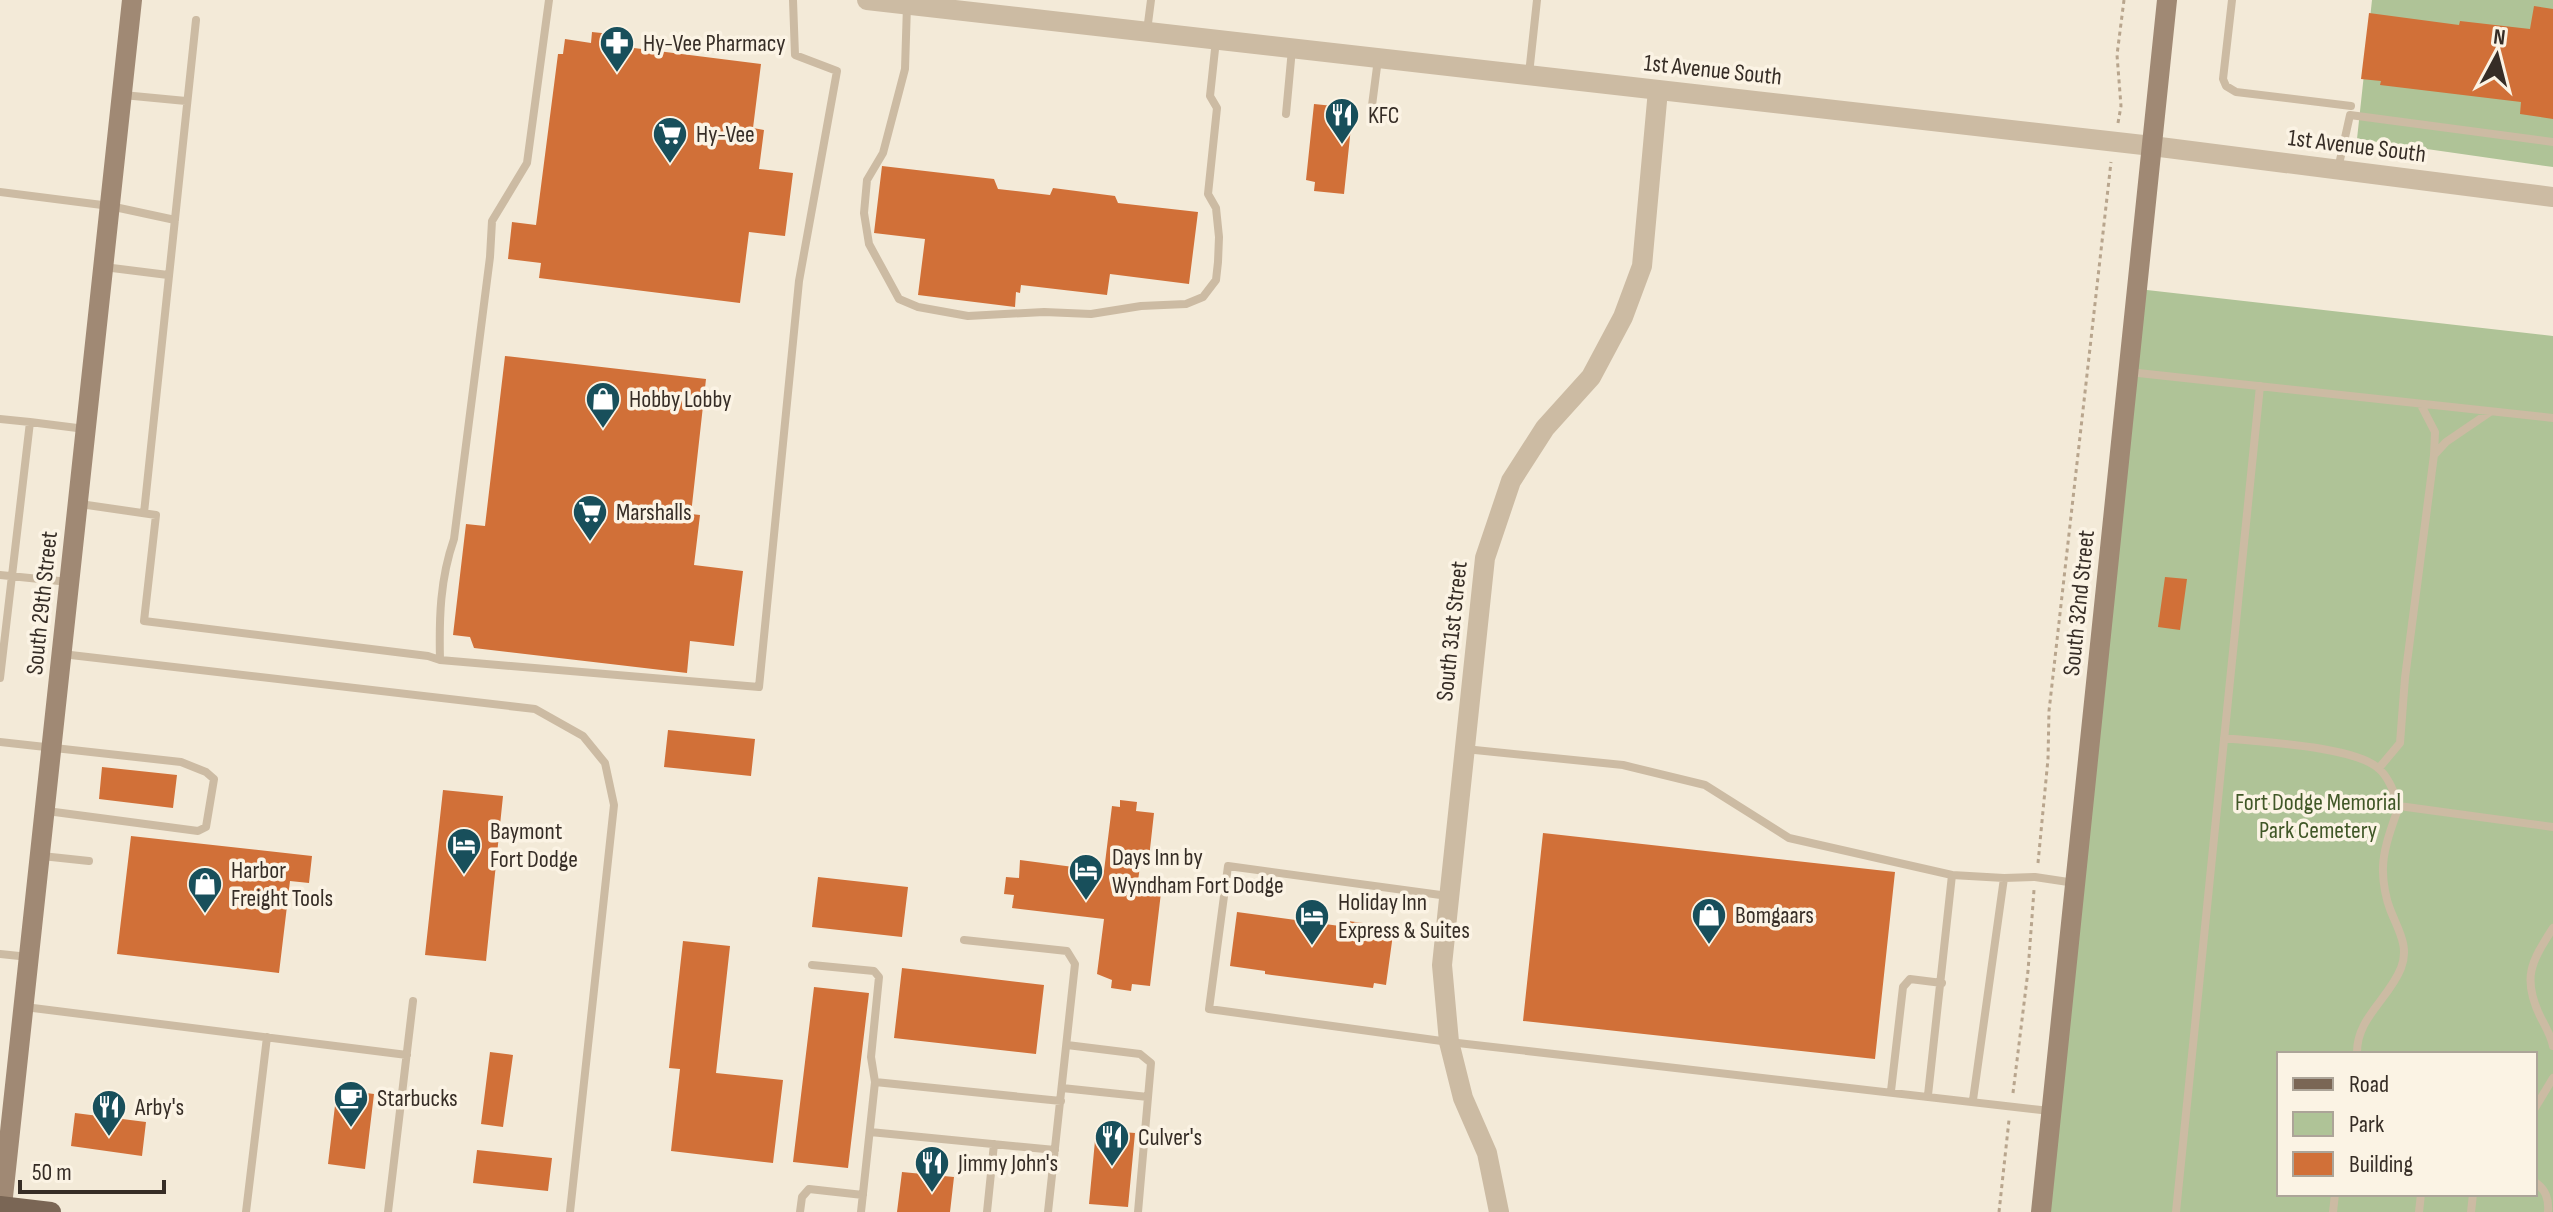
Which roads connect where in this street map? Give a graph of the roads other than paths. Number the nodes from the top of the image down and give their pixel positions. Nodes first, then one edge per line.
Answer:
1 (132, 0) edge
2 (549, 0) edge
3 (793, 0) edge
4 (867, 0) edge
5 (1151, 0) edge
6 (1537, 0) edge
7 (2167, 0) edge
8 (2232, 0) edge
9 (908, 2) edge
10 (196, 20) dead end
11 (1147, 32) junction
12 (1216, 40) junction
13 (1293, 48) junction
14 (1378, 58) junction
15 (1529, 75) junction
16 (1658, 90) junction
17 (122, 95) junction
18 (186, 101) junction
19 (2351, 106) dead end
20 (1286, 114) dead end
21 (1370, 121) dead end
22 (2553, 142) edge
23 (2152, 146) junction
24 (2338, 170) junction
25 (0, 192) edge
26 (2553, 197) edge
27 (110, 206) junction
28 (175, 220) junction
29 (103, 267) junction
30 (168, 275) junction
31 (2129, 372) junction
32 (2260, 386) junction
33 (2421, 405) junction
34 (2490, 412) junction
35 (2553, 418) edge
36 (0, 419) edge
37 (30, 422) junction
38 (86, 429) junction
39 (2434, 455) junction
40 (78, 504) junction
41 (144, 513) junction
42 (0, 575) edge
43 (12, 576) junction
44 (70, 582) junction
45 (62, 654) junction
46 (440, 660) junction
47 (0, 678) edge
48 (2224, 738) junction
49 (0, 742) edge
50 (52, 748) junction
51 (1465, 749) junction
52 (2379, 768) junction
53 (2399, 806) junction
54 (46, 811) junction
55 (2553, 827) edge
56 (41, 856) junction
57 (89, 861) dead end
58 (1952, 875) junction
59 (2004, 878) junction
60 (2075, 883) junction
61 (1450, 897) junction
62 (2553, 928) edge
63 (964, 940) dead end
64 (0, 954) edge
65 (30, 957) junction
66 (812, 965) dead end
67 (1942, 983) junction
68 (413, 1001) dead end
69 (25, 1007) junction
70 (267, 1037) junction
71 (1449, 1042) junction
72 (1067, 1045) junction
73 (2553, 1046) edge
74 (2357, 1052) edge
75 (407, 1055) junction
76 (2553, 1078) edge
77 (875, 1082) junction
78 (1062, 1088) junction
79 (1891, 1091) junction
80 (1928, 1095) junction
81 (1148, 1097) junction
82 (1973, 1100) junction
83 (1061, 1101) junction
84 (2537, 1105) edge
85 (2051, 1111) junction
86 (870, 1132) junction
87 (994, 1144) junction
88 (1055, 1150) junction
89 (2537, 1183) edge
90 (863, 1195) junction
91 (1, 1208) edge
92 (51, 1212) edge
93 (246, 1212) edge
94 (388, 1212) edge
95 (570, 1212) edge
96 (800, 1212) edge
97 (861, 1212) edge
98 (987, 1212) edge
99 (1048, 1212) edge
100 (1138, 1212) edge
101 (1499, 1212) edge
102 (2041, 1212) edge
103 (2176, 1212) edge
104 (2548, 1212) edge

1 - 17 main road, South 29th Street
2 - 46 lane
3 - 46 lane
4 - 9 street, 1st Avenue South
5 - 11 lane
6 - 15 lane
7 - 23 main road, South 32nd Street
8 - 19 lane
9 - 11 street, 1st Avenue South
9 - 12 lane
10 - 18 lane
11 - 12 street, 1st Avenue South
12 - 13 street, 1st Avenue South
13 - 14 street, 1st Avenue South
13 - 20 lane
14 - 15 street, 1st Avenue South
14 - 21 lane
15 - 16 street, 1st Avenue South
16 - 23 street, 1st Avenue South
16 - 51 street, South 31st Street
17 - 18 lane
17 - 27 main road, South 29th Street
18 - 28 lane
22 - 24 lane
23 - 24 street, 1st Avenue South
23 - 31 main road, South 32nd Street
24 - 26 street, 1st Avenue South
25 - 27 lane
27 - 28 lane
27 - 29 main road, South 29th Street
28 - 30 lane
29 - 30 lane
29 - 38 main road, South 29th Street
30 - 41 lane
31 - 32 lane
31 - 60 main road, South 32nd Street
32 - 33 lane
32 - 48 lane
33 - 34 lane
33 - 39 lane
34 - 35 lane
34 - 39 lane
36 - 37 lane
37 - 38 lane
37 - 43 lane
38 - 40 main road, South 29th Street
39 - 52 lane
40 - 41 lane
40 - 44 main road, South 29th Street
41 - 46 lane
42 - 43 lane
43 - 44 lane
43 - 47 lane
44 - 45 main road, South 29th Street
45 - 50 main road, South 29th Street
45 - 95 lane
48 - 52 lane
48 - 103 lane
49 - 50 lane
50 - 54 main road, South 29th Street
50 - 54 lane
51 - 58 lane
51 - 61 street, South 31st Street
52 - 53 lane
53 - 55 lane
53 - 74 lane
54 - 56 main road, South 29th Street
56 - 57 lane
56 - 65 main road, South 29th Street
58 - 59 lane
58 - 67 lane
59 - 60 lane
59 - 82 lane
60 - 85 main road, South 32nd Street
61 - 71 street, South 31st Street
61 - 71 lane
62 - 73 lane
63 - 72 lane
64 - 65 lane
65 - 69 main road, South 29th Street
66 - 77 lane
67 - 79 lane
67 - 80 lane
68 - 75 lane
69 - 70 lane
69 - 91 main road, South 29th Street
70 - 75 lane
70 - 93 lane
71 - 79 lane
71 - 101 street, South 31st Street
72 - 78 lane
72 - 81 lane
75 - 94 lane
76 - 84 lane
77 - 83 lane
77 - 86 lane
78 - 81 lane
78 - 83 lane
79 - 80 lane
80 - 82 lane
81 - 100 lane
82 - 85 lane
83 - 88 lane
85 - 102 main road, South 32nd Street
86 - 87 lane
86 - 90 lane
87 - 88 lane
87 - 98 lane
88 - 99 lane
89 - 104 lane
90 - 96 lane
90 - 97 lane
91 - 92 main road

